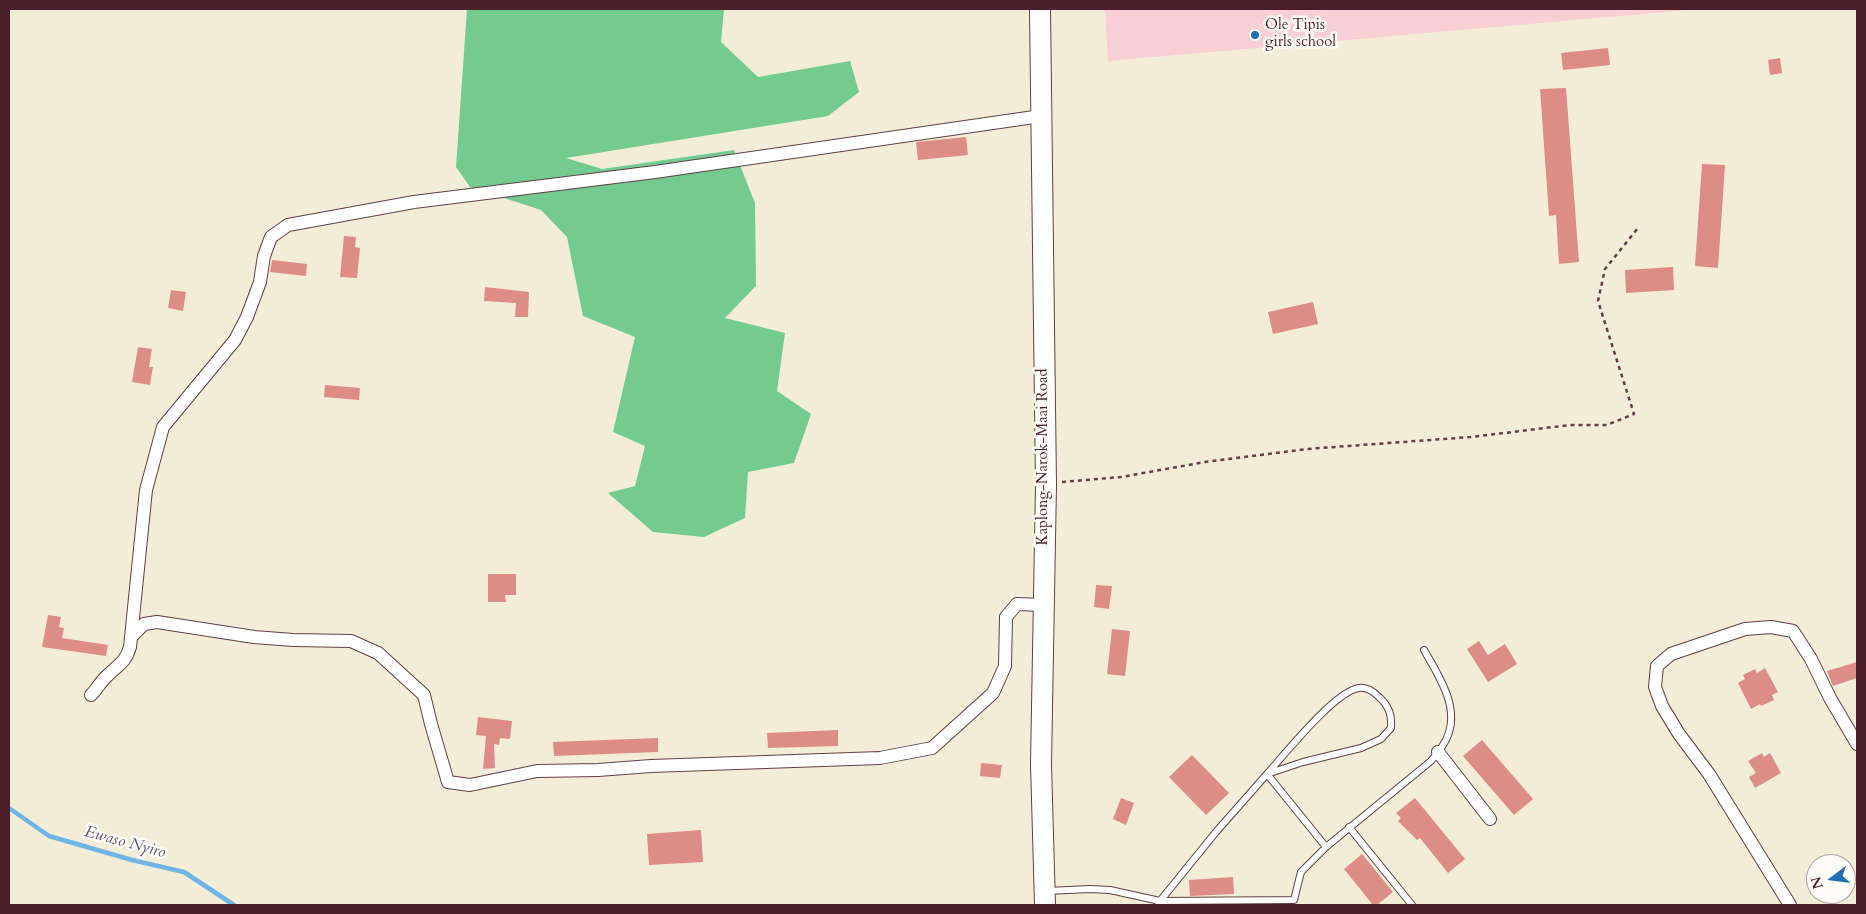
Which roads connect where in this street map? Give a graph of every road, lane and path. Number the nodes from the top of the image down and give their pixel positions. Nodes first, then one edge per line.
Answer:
1 (1040, 9) edge
2 (1041, 116) junction
3 (1638, 228) dead end
4 (1046, 484) junction
5 (1043, 605) junction
6 (132, 636) junction
7 (1424, 650) dead end
8 (91, 695) dead end
9 (1857, 744) edge
10 (1438, 752) junction
11 (1267, 774) junction
12 (1490, 819) dead end
13 (1349, 828) junction
14 (1326, 847) junction
15 (1046, 898) edge
16 (1159, 903) edge
17 (1294, 903) edge
18 (1412, 905) edge
19 (1790, 905) edge

1 - 2 highway, Kaplong-Narok-Maai Road
2 - 4 highway, Kaplong-Narok-Maai Road
2 - 6 street
3 - 4 path
4 - 5 highway, Kaplong-Narok-Maai Road
5 - 6 street
5 - 15 highway, Kaplong-Narok-Maai Road
6 - 8 street
7 - 10 lane
9 - 19 street
10 - 12 street
10 - 13 lane
11 - 11 lane
11 - 14 lane
11 - 16 lane
13 - 14 lane
13 - 18 lane
14 - 17 lane
15 - 16 lane
16 - 17 lane

